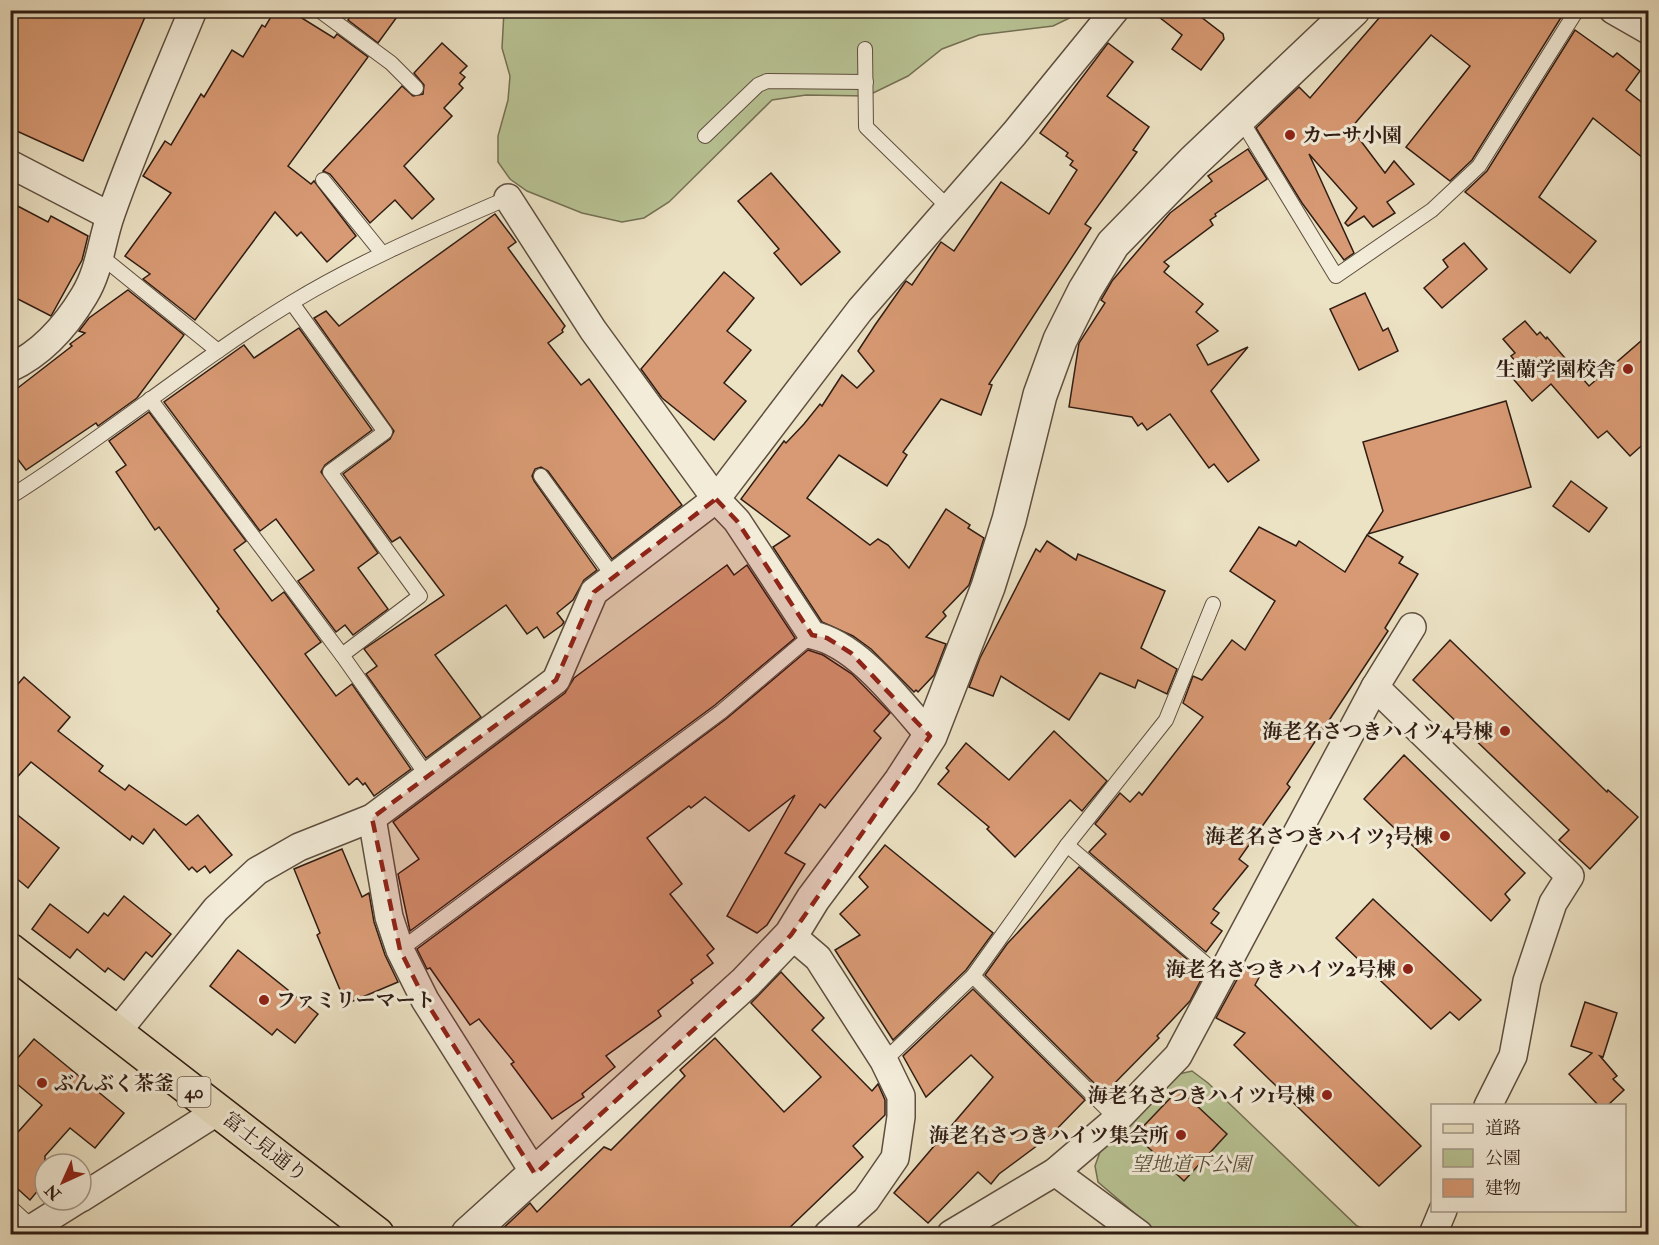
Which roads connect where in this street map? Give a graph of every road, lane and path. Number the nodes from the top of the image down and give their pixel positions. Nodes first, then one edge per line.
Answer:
1 (193, 10) edge
2 (319, 10) edge
3 (1115, 10) edge
4 (1577, 10) edge
5 (1613, 10) edge
6 (1347, 12) edge
7 (1648, 30) edge
8 (866, 49) dead end
9 (866, 82) junction
10 (416, 88) dead end
11 (1240, 118) junction
12 (705, 136) dead end
13 (10, 164) edge
14 (323, 180) dead end
15 (508, 198) joint
16 (949, 208) junction
17 (110, 216) junction
18 (382, 253) junction
19 (102, 257) junction
20 (292, 303) junction
21 (218, 351) junction
22 (10, 368) edge
23 (150, 399) junction
24 (541, 477) dead end
25 (10, 497) edge
26 (716, 499) junction
27 (613, 576) junction
28 (1213, 604) dead end
29 (1413, 627) dead end
30 (812, 634) junction
31 (342, 655) junction
32 (1375, 687) junction
33 (930, 736) junction
34 (428, 777) junction
35 (372, 818) junction
36 (1067, 845) junction
37 (791, 935) junction
38 (10, 950) edge
39 (400, 950) junction
40 (973, 975) junction
41 (1221, 977) junction
42 (117, 1032) junction
43 (884, 1061) junction
44 (1489, 1104) edge
45 (218, 1111) junction
46 (1117, 1119) junction
47 (1055, 1172) junction
48 (535, 1174) junction
49 (93, 1190) edge
50 (10, 1207) edge
51 (58, 1212) edge
52 (1442, 1212) edge
53 (1122, 1229) edge
54 (28, 1231) edge
55 (377, 1234) edge
56 (468, 1234) edge
57 (828, 1234) edge
58 (951, 1234) edge
59 (1433, 1234) edge

1 - 17 street
2 - 10 lane
3 - 16 street
4 - 11 lane
5 - 7 street
6 - 11 street
8 - 9 lane
9 - 12 lane
9 - 16 lane
11 - 33 street
13 - 17 street
14 - 18 lane
15 - 18 lane
15 - 26 street
16 - 26 street
17 - 19 street
18 - 20 lane
19 - 21 lane
19 - 22 street
20 - 21 lane
20 - 31 lane
21 - 23 lane
23 - 25 lane
23 - 31 lane
24 - 27 lane
26 - 27 street
26 - 30 street
27 - 34 street
28 - 36 lane
29 - 32 street
30 - 33 street
30 - 39 lane
31 - 34 lane
32 - 41 street
32 - 44 street
33 - 37 street
34 - 35 street
35 - 39 street
35 - 42 street
36 - 40 lane
36 - 41 lane
37 - 43 street
37 - 48 street
38 - 42 main road, 富士見通り / 40
39 - 48 street
40 - 43 lane
40 - 46 lane
41 - 46 street
42 - 45 main road, 富士見通り / 40
43 - 57 street
45 - 49 street
45 - 55 main road, 富士見通り / 40
46 - 47 street
47 - 53 street
47 - 58 street
48 - 56 street
50 - 54 lane
51 - 54 street
52 - 59 street

